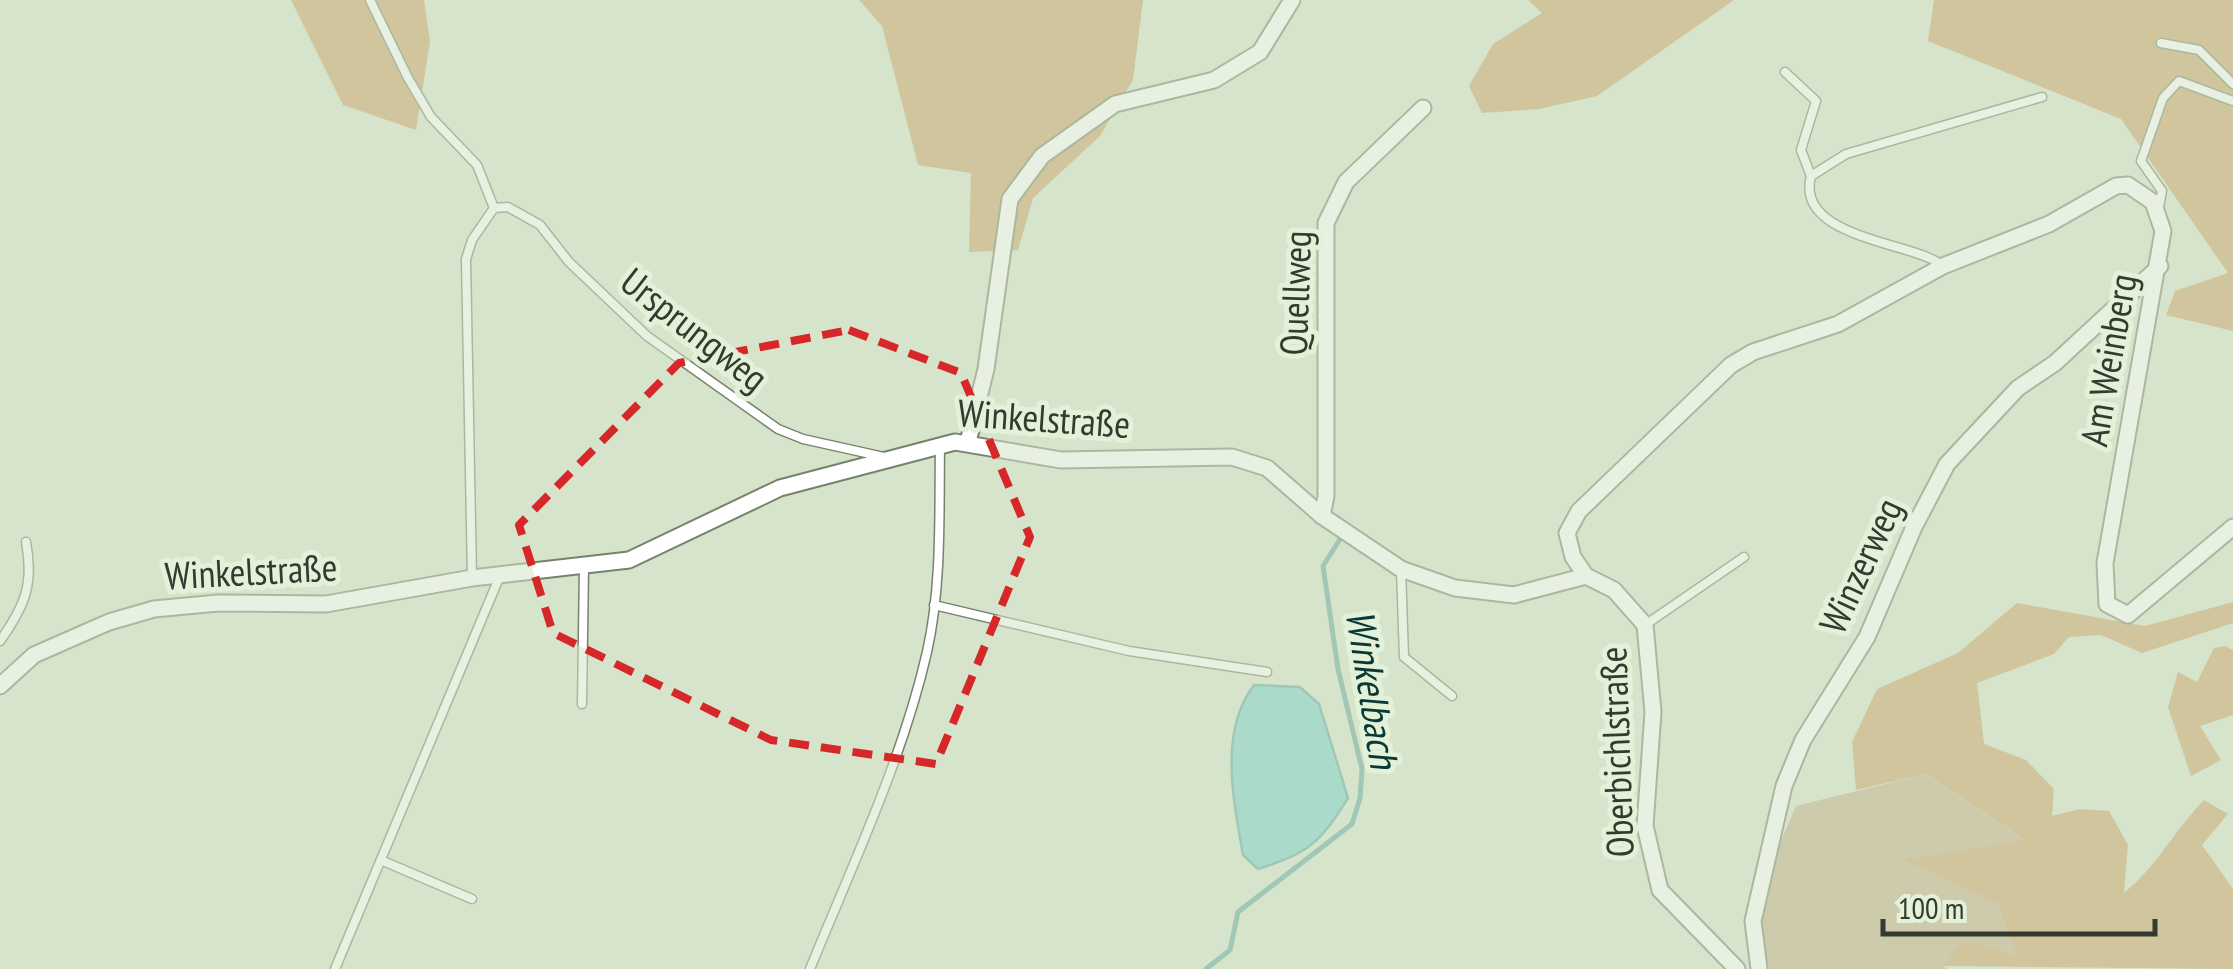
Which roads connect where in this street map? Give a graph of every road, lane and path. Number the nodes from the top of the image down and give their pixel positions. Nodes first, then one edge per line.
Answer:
1 (370, 0) edge
2 (1292, 0) edge
3 (2162, 43) dead end
4 (1785, 72) dead end
5 (2233, 84) edge
6 (2042, 97) dead end
7 (2233, 101) edge
8 (1423, 108) dead end
9 (1811, 176) junction
10 (494, 208) junction
11 (2158, 212) junction
12 (1943, 266) junction
13 (2160, 266) junction
14 (968, 442) junction
15 (940, 445) junction
16 (886, 458) junction
17 (1322, 516) junction
18 (2233, 527) edge
19 (26, 542) dead end
20 (1744, 557) dead end
21 (584, 566) junction
22 (1401, 569) junction
23 (1586, 576) junction
24 (472, 578) junction
25 (499, 578) junction
26 (934, 605) junction
27 (1644, 626) junction
28 (0, 641) edge
29 (1267, 672) dead end
30 (0, 686) edge
31 (1452, 696) dead end
32 (582, 704) dead end
33 (382, 861) junction
34 (472, 899) dead end
35 (335, 969) edge
36 (810, 969) edge
37 (1736, 969) edge
38 (1759, 969) edge

1 - 10 lane
2 - 14 street
3 - 5 lane
4 - 9 lane
6 - 9 lane
7 - 11 lane
8 - 17 street, Quellweg
9 - 12 lane
10 - 16 lane, Ursprungweg
10 - 24 lane
11 - 12 street
11 - 13 street, Am Weinberg
12 - 23 street
13 - 18 street, Am Weinberg
13 - 38 street, Winzerweg
14 - 15 street, Winkelstraße
14 - 17 street, Winkelstraße
15 - 16 street, Winkelstraße
15 - 26 lane
16 - 21 street, Winkelstraße
17 - 22 street
19 - 28 lane
20 - 27 lane
21 - 25 street, Winkelstraße
21 - 32 lane
22 - 23 street
22 - 31 lane
23 - 27 street, Oberbichlstraße
24 - 25 street, Winkelstraße
24 - 30 street, Winkelstraße
25 - 33 lane
26 - 29 lane
26 - 36 lane
27 - 37 street, Oberbichlstraße
33 - 34 lane
33 - 35 lane

